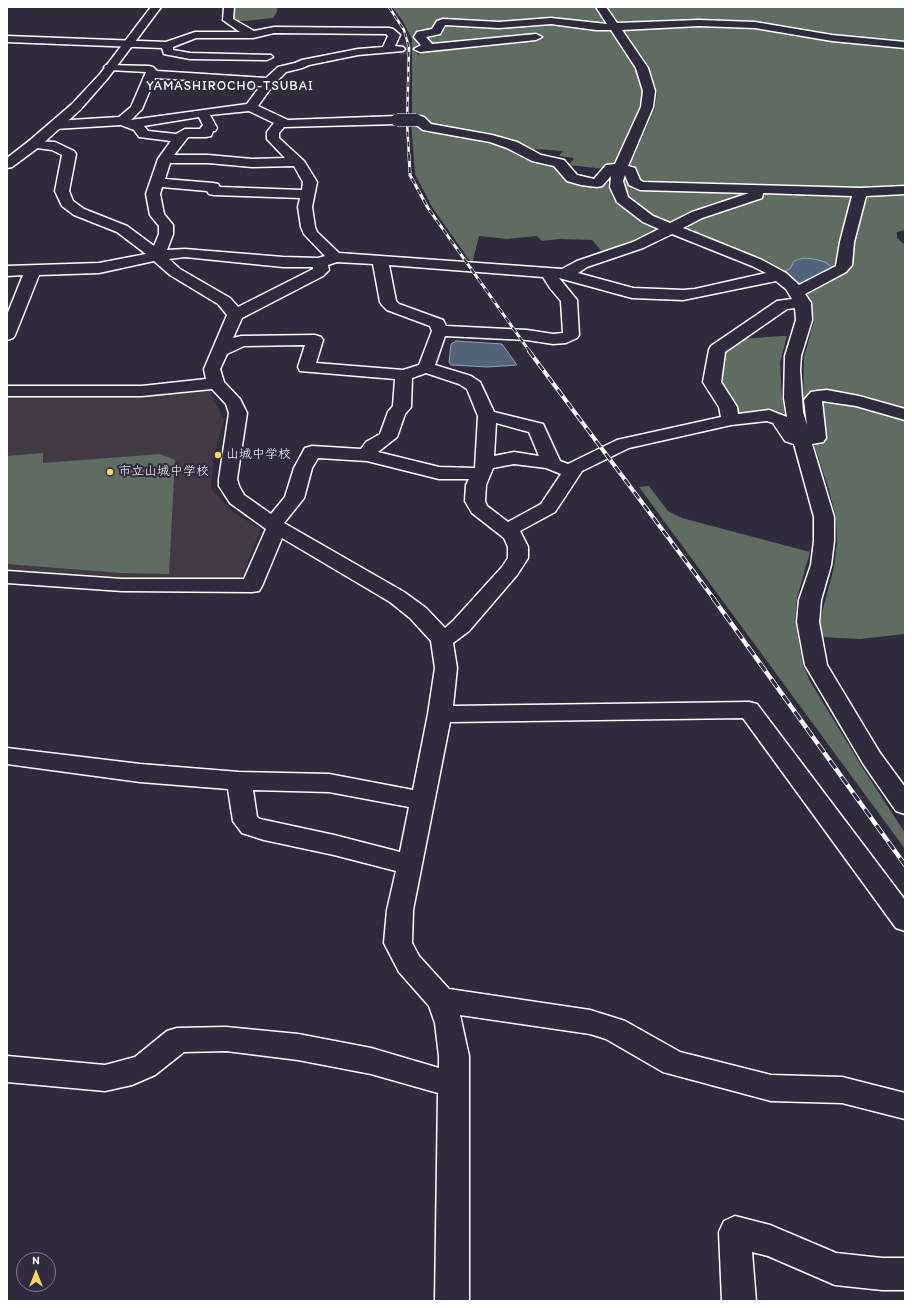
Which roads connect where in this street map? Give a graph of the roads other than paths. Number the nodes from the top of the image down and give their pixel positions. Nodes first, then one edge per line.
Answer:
1 (156, 7) edge
2 (229, 7) edge
3 (601, 7) edge
4 (610, 33) junction
5 (252, 35) junction
6 (7, 39) edge
7 (126, 45) junction
8 (905, 46) edge
9 (616, 48) dead end
10 (168, 49) junction
11 (264, 49) junction
12 (634, 57) junction
13 (110, 67) junction
14 (282, 69) junction
15 (151, 72) junction
16 (269, 82) junction
17 (168, 107) dead end
18 (251, 108) junction
19 (197, 114) junction
20 (127, 123) junction
21 (281, 123) junction
22 (55, 125) junction
23 (179, 138) junction
24 (34, 144) junction
25 (165, 159) junction
26 (297, 162) junction
27 (7, 164) edge
28 (620, 168) junction
29 (157, 183) junction
30 (791, 190) junction
31 (905, 190) edge
32 (860, 192) junction
33 (308, 194) junction
34 (672, 228) junction
35 (158, 256) junction
36 (335, 258) junction
37 (380, 260) junction
38 (320, 263) junction
39 (33, 270) junction
40 (7, 271) edge
41 (557, 274) junction
42 (781, 276) junction
43 (800, 297) junction
44 (235, 315) junction
45 (440, 332) junction
46 (7, 335) edge
47 (220, 351) junction
48 (426, 368) junction
49 (404, 376) junction
50 (216, 383) junction
51 (7, 391) edge
52 (905, 415) edge
53 (487, 416) junction
54 (731, 420) junction
55 (803, 441) junction
56 (367, 455) junction
57 (552, 464) junction
58 (482, 469) junction
59 (572, 472) junction
60 (275, 526) junction
61 (508, 530) junction
62 (7, 577) edge
63 (442, 641) junction
64 (440, 714) junction
65 (7, 756) edge
66 (239, 781) junction
67 (423, 801) junction
68 (905, 805) edge
69 (410, 865) junction
70 (905, 920) edge
71 (441, 1000) junction
72 (7, 1069) edge
73 (454, 1084) junction
74 (905, 1106) edge
75 (905, 1274) edge
76 (452, 1301) edge
77 (739, 1301) edge

1 - 7 street
2 - 5 street
3 - 4 street
4 - 4 street
4 - 8 street
4 - 12 street
5 - 10 street
5 - 11 street
5 - 14 street
6 - 7 street
7 - 10 street
7 - 13 street
9 - 12 street
10 - 11 street
10 - 15 street
11 - 14 street
12 - 28 street
13 - 15 street
13 - 22 street
14 - 16 street
15 - 16 street
15 - 20 street
16 - 18 street
17 - 19 street
18 - 19 street
18 - 21 street
19 - 20 street
19 - 23 street
20 - 22 street
20 - 23 street
21 - 26 street
21 - 28 street, bridge
22 - 24 street
23 - 25 street
24 - 27 street
24 - 35 street
25 - 26 street
25 - 29 street
26 - 33 street
28 - 30 street
28 - 34 street
29 - 33 street
29 - 35 street
30 - 32 street
30 - 34 street
31 - 32 street
32 - 43 street
33 - 36 street
34 - 41 street
34 - 42 street
35 - 38 street
35 - 39 street
35 - 44 street
36 - 37 street
36 - 38 street
37 - 41 street
37 - 45 street
38 - 44 street
39 - 40 street
39 - 46 street
41 - 42 street
41 - 45 street
42 - 43 street
43 - 54 street
43 - 55 street
44 - 47 street
45 - 48 street
47 - 49 street
47 - 50 street
48 - 49 street
48 - 53 street
49 - 56 street
50 - 51 street
50 - 60 street
52 - 55 street
53 - 57 street
53 - 58 street
54 - 55 street
54 - 59 street
55 - 68 street
56 - 58 street
56 - 60 street
57 - 58 street
57 - 59 street
58 - 61 street
59 - 61 street
60 - 62 street
60 - 63 street
61 - 63 street
63 - 64 street
64 - 67 street
64 - 70 street
65 - 66 street
66 - 67 street
66 - 69 street
67 - 69 street
69 - 71 street
71 - 73 street
71 - 74 street
72 - 73 street
73 - 76 street
75 - 77 street

